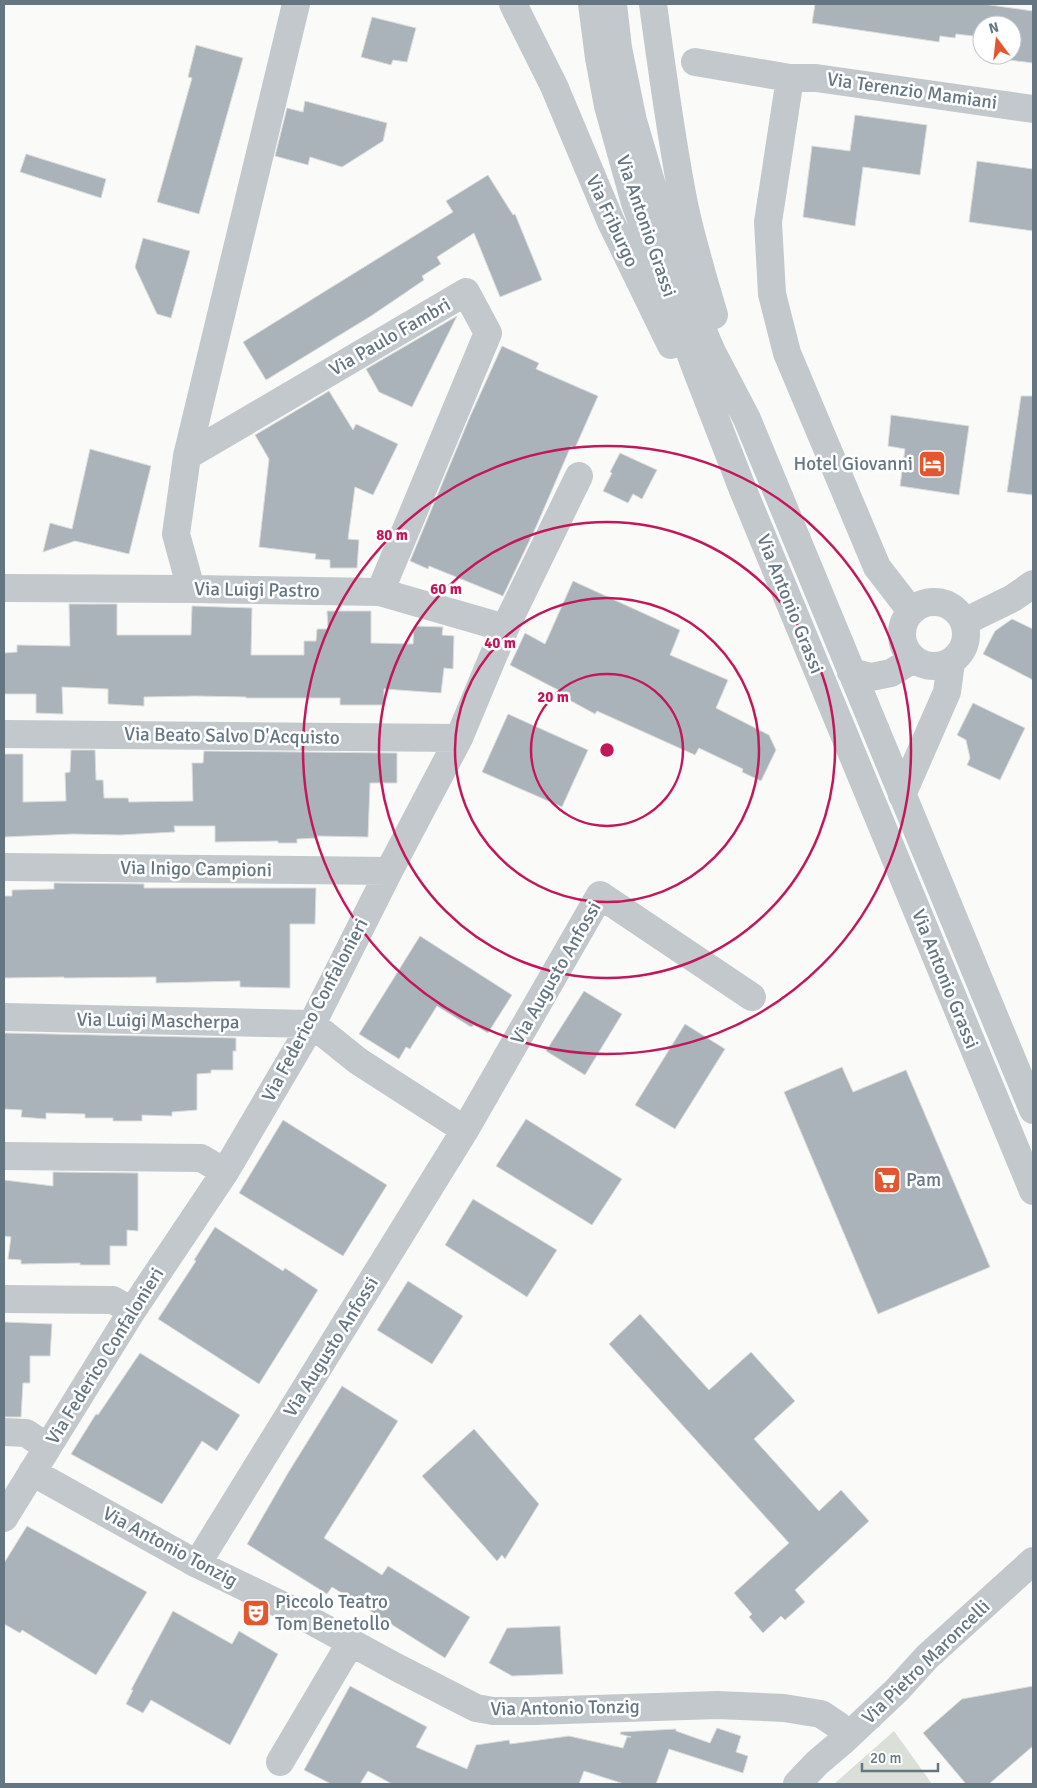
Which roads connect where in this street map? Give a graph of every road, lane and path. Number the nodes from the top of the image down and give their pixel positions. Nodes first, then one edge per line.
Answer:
1 (296, 4) edge
2 (513, 4) edge
3 (592, 4) edge
4 (613, 4) edge
5 (653, 4) edge
6 (695, 62) dead end
7 (790, 78) junction
8 (1033, 109) edge
9 (746, 419) junction
10 (187, 456) junction
11 (579, 476) dead end
12 (743, 490) junction
13 (1033, 584) edge
14 (4, 588) edge
15 (191, 589) junction
16 (380, 592) junction
17 (911, 611) junction
18 (964, 622) junction
19 (505, 628) junction
20 (913, 659) junction
21 (951, 662) junction
22 (851, 672) junction
23 (4, 734) edge
24 (459, 738) junction
25 (902, 795) junction
26 (4, 867) edge
27 (389, 870) junction
28 (752, 997) dead end
29 (4, 1017) edge
30 (312, 1024) junction
31 (1033, 1110) edge
32 (465, 1130) junction
33 (4, 1156) edge
34 (224, 1172) junction
35 (1033, 1191) edge
36 (4, 1299) edge
37 (132, 1311) junction
38 (4, 1432) edge
39 (47, 1447) junction
40 (32, 1472) junction
41 (4, 1518) edge
42 (1033, 1561) edge
43 (197, 1564) junction
44 (351, 1642) junction
45 (844, 1740) junction
46 (280, 1762) dead end
47 (797, 1784) edge

1 - 10 street
2 - 12 street, Via Friburgo
3 - 12 street, Via Antonio Grassi
4 - 9 street, Via Antonio Grassi
5 - 9 street
6 - 7 street, Via Terenzio Mamiani
7 - 8 street, Via Terenzio Mamiani
7 - 17 street
9 - 22 street, Via Antonio Grassi
10 - 15 street
10 - 16 street, Via Paulo Fambri
11 - 19 street, Via Federico Confalonieri
12 - 35 street, Via Antonio Grassi
13 - 18 street
14 - 15 street, Via Luigi Pastro
15 - 16 street, Via Luigi Pastro
16 - 19 street, Via Luigi Pastro
17 - 18 street
17 - 20 street
18 - 21 street
19 - 24 street, Via Federico Confalonieri
20 - 21 street
20 - 22 street
21 - 25 street
22 - 25 street, Via Antonio Grassi
23 - 24 street, Via Beato Salvo D'Acquisto
24 - 27 street, Via Federico Confalonieri
25 - 31 street, Via Antonio Grassi
26 - 27 street, Via Inigo Campioni
27 - 30 street, Via Federico Confalonieri
28 - 32 street, Via Augusto Anfossi
29 - 30 street, Via Luigi Mascherpa
30 - 32 street
30 - 34 street, Via Federico Confalonieri
32 - 43 street, Via Augusto Anfossi
33 - 34 street
34 - 37 street, Via Federico Confalonieri
36 - 37 street
37 - 39 street, Via Federico Confalonieri
38 - 39 street
39 - 40 street, Via Federico Confalonieri
40 - 41 street, Via Federico Confalonieri
40 - 43 street, Via Antonio Tonzig
42 - 45 street, Via Pietro Maroncelli
43 - 44 street, Via Antonio Tonzig
44 - 45 street, Via Antonio Tonzig
44 - 46 street
45 - 47 street, Via Pietro Maroncelli

